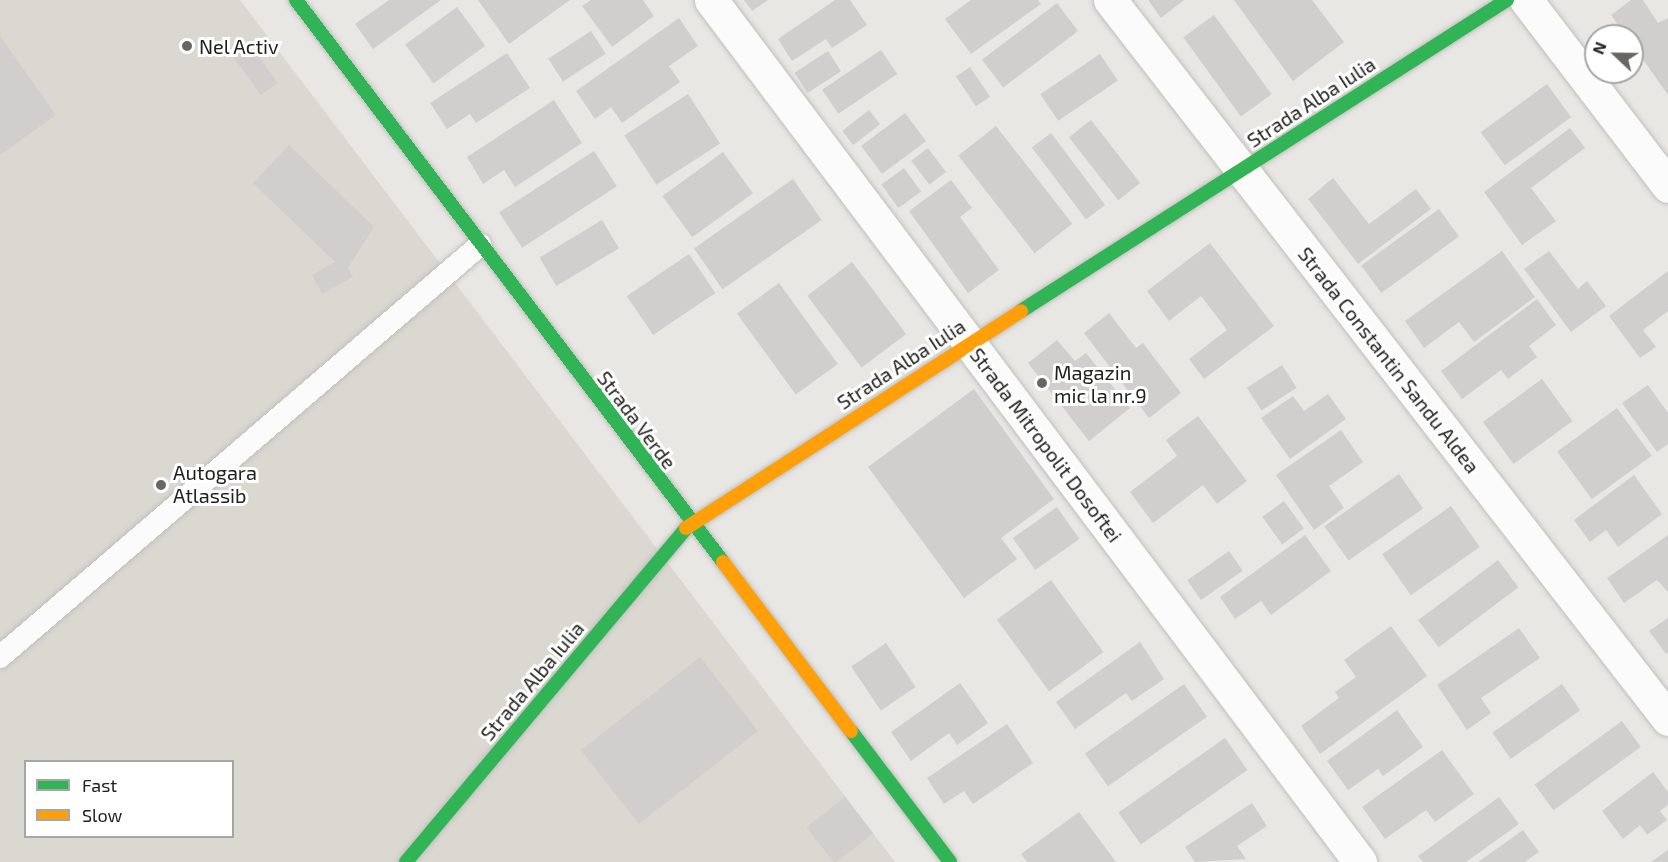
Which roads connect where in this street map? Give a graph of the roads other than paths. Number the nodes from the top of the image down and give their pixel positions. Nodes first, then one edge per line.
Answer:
1 (296, 0) edge
2 (711, 0) edge
3 (1110, 0) edge
4 (1507, 0) edge
5 (1526, 0) edge
6 (1241, 170) junction
7 (1668, 186) edge
8 (480, 245) junction
9 (970, 344) junction
10 (690, 523) junction
11 (0, 657) edge
12 (1668, 719) edge
13 (406, 862) edge
14 (950, 862) edge
15 (1360, 862) edge

1 - 8 street, Strada Verde
2 - 9 street, Strada Mitropolit Dosoftei
3 - 6 street, Strada Constantin Sandu Aldea
4 - 6 street, Strada Alba Iulia
5 - 7 street
6 - 9 street, Strada Alba Iulia
6 - 12 street, Strada Constantin Sandu Aldea
8 - 10 street, Strada Verde
8 - 11 lane
9 - 10 street, Strada Alba Iulia
9 - 15 street, Strada Mitropolit Dosoftei
10 - 13 street, Strada Alba Iulia
10 - 14 street, Strada Verde

